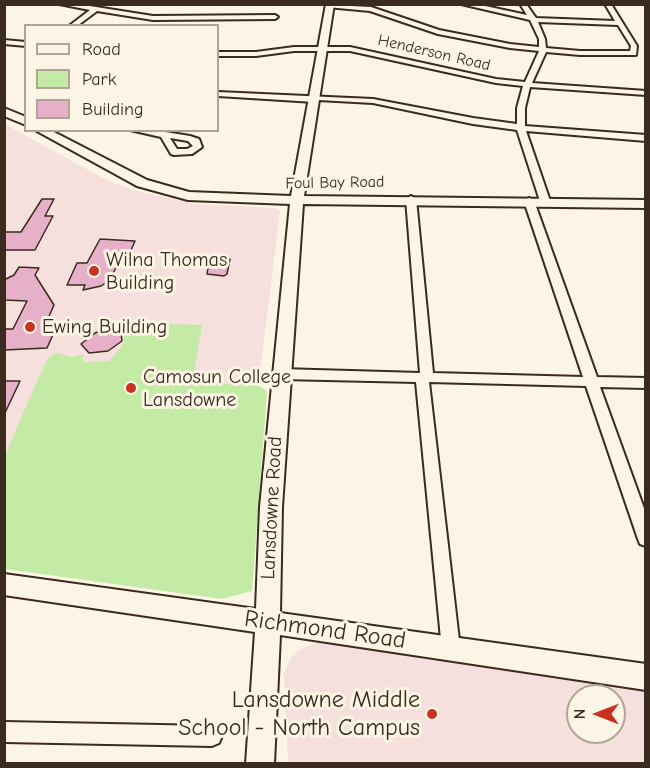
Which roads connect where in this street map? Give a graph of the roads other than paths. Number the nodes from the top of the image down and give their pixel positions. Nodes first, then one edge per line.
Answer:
1 (62, 4) edge
2 (464, 4) edge
3 (523, 4) edge
4 (608, 4) edge
5 (330, 6) edge
6 (95, 10) junction
7 (275, 17) dead end
8 (533, 19) junction
9 (621, 23) junction
10 (75, 24) edge
11 (4, 42) edge
12 (24, 45) edge
13 (324, 48) junction
14 (543, 50) junction
15 (219, 54) edge
16 (527, 85) junction
17 (645, 93) edge
18 (219, 94) edge
19 (315, 98) junction
20 (4, 111) edge
21 (24, 121) edge
22 (521, 128) junction
23 (44, 132) edge
24 (143, 132) edge
25 (165, 137) dead end
26 (645, 138) edge
27 (411, 199) junction
28 (298, 200) junction
29 (530, 201) junction
30 (545, 201) junction
31 (645, 204) edge
32 (281, 374) junction
33 (424, 377) junction
34 (590, 382) junction
35 (645, 383) edge
36 (645, 538) edge
37 (4, 584) edge
38 (268, 622) junction
39 (451, 649) junction
40 (645, 677) edge
41 (4, 732) edge
42 (212, 736) dead end
43 (260, 764) edge

1 - 6 street
2 - 8 street
3 - 8 street
4 - 9 street
5 - 13 main road, Lansdowne Road
5 - 14 street
6 - 7 street
6 - 10 street
8 - 9 street
8 - 14 street
9 - 14 street
11 - 12 street
13 - 15 street, Henderson Road
13 - 16 street, Henderson Road
13 - 19 main road, Lansdowne Road
14 - 16 street
16 - 17 street, Henderson Road
16 - 22 street
18 - 19 street
19 - 22 street
19 - 28 main road, Lansdowne Road
20 - 21 main road
22 - 26 street
22 - 30 street
23 - 28 main road, Foul Bay Road
24 - 25 street
27 - 28 main road, Foul Bay Road
27 - 29 main road, Foul Bay Road
27 - 33 street
28 - 32 main road, Lansdowne Road
29 - 30 main road, Foul Bay Road
29 - 34 street
30 - 31 main road, Foul Bay Road
32 - 33 street
32 - 38 main road, Lansdowne Road
33 - 34 street
33 - 39 street
34 - 35 street
34 - 36 street
37 - 38 main road, Richmond Road
38 - 39 main road, Richmond Road
38 - 43 main road, Lansdowne Road
39 - 40 main road, Richmond Road
41 - 42 street

